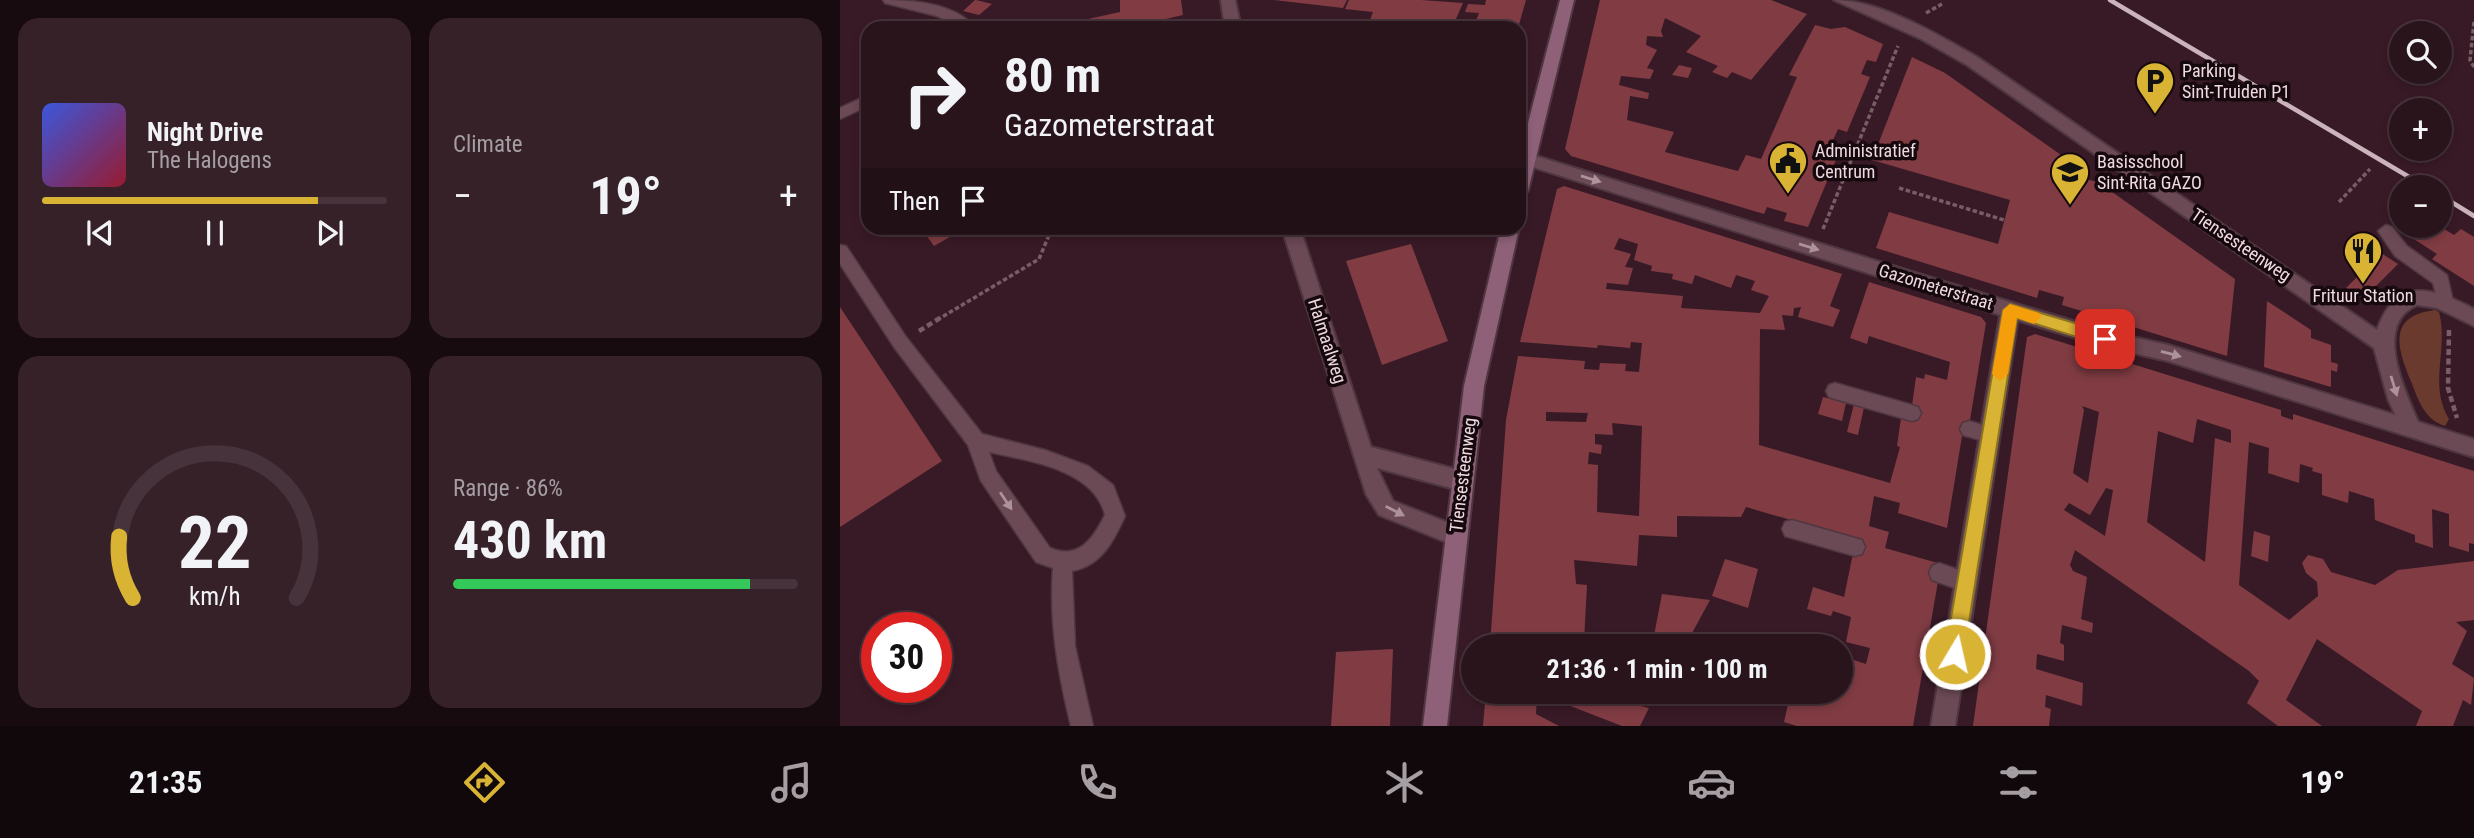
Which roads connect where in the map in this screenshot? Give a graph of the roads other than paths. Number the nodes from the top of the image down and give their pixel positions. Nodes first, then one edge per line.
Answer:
1 (890, 0) edge
2 (1228, 0) edge
3 (1567, 0) edge
4 (1841, 0) edge
5 (961, 21) edge
6 (1232, 21) edge
7 (861, 104) edge
8 (840, 114) edge
9 (1526, 147) edge
10 (1526, 159) edge
11 (2386, 231) dead end
12 (1293, 235) edge
13 (1508, 235) edge
14 (840, 251) edge
15 (2445, 301) junction
16 (2010, 310) junction
17 (2474, 318) edge
18 (2382, 343) junction
19 (1835, 391) dead end
20 (1912, 413) dead end
21 (2411, 428) junction
22 (1969, 429) dead end
23 (1990, 435) junction
24 (976, 441) junction
25 (2473, 448) edge
26 (1364, 455) junction
27 (1462, 481) junction
28 (1792, 529) dead end
29 (1456, 536) junction
30 (1855, 547) dead end
31 (1063, 563) junction
32 (1939, 573) dead end
33 (1966, 582) junction
34 (1082, 726) edge
35 (1435, 726) edge
36 (1943, 726) edge

1 - 5 lane
2 - 6 street
3 - 9 main road
4 - 18 street, Tiensesteenweg
7 - 8 lane
10 -> 16 street, Gazometerstraat
11 - 15 lane
12 - 26 street, Halmaalweg
13 - 27 main road, Tiensesteenweg
14 - 24 lane
15 - 17 street
15 - 18 street
16 -> 21 street, Gazometerstraat
16 - 23 street
18 -> 21 street
19 - 20 lane
21 - 25 street, Gazometerstraat
22 - 23 lane
23 - 33 street
24 -> 31 lane
24 - 31 lane
26 - 27 street
26 -> 29 street, Halmaalweg
27 - 29 main road, Tiensesteenweg
28 - 30 lane
29 - 35 main road, Tiensesteenweg
31 - 34 lane
32 - 33 lane
33 - 36 street

